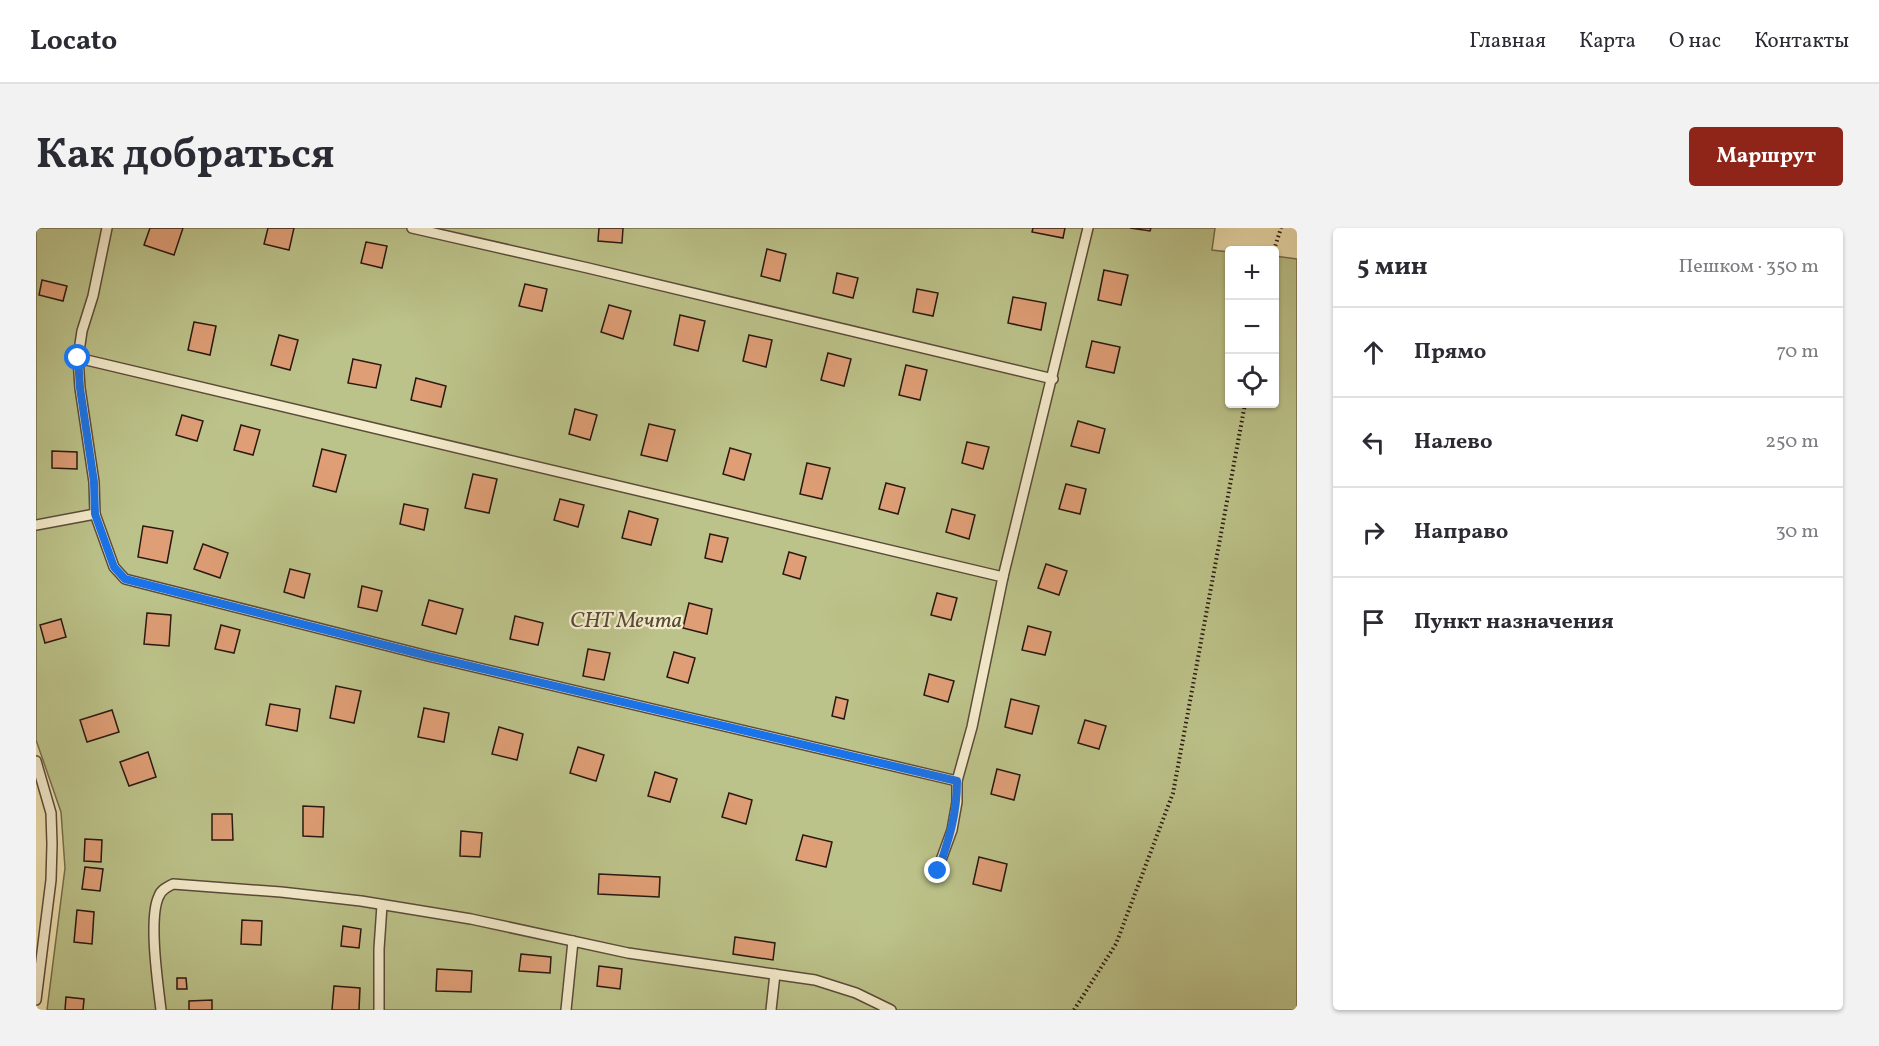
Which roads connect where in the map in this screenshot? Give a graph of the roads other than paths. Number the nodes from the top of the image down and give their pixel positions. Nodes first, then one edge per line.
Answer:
1 (107, 228) edge
2 (412, 228) edge
3 (1088, 228) edge
4 (78, 358) junction
5 (1053, 379) junction
6 (95, 514) junction
7 (36, 525) edge
8 (1003, 577) junction
9 (36, 761) edge
10 (957, 781) junction
11 (938, 871) dead end
12 (382, 904) junction
13 (573, 941) junction
14 (775, 974) junction
15 (36, 1000) edge
16 (161, 1010) edge
17 (379, 1010) edge
18 (566, 1010) edge
19 (771, 1010) edge
20 (891, 1010) edge

1 - 4 lane
2 - 5 lane
3 - 5 lane
4 - 6 lane
4 - 8 lane
5 - 8 lane
6 - 7 lane
6 - 10 lane
8 - 10 lane
9 - 15 lane
10 - 11 lane
12 - 13 lane
12 - 16 lane
12 - 17 lane
13 - 14 lane
13 - 18 lane
14 - 19 lane
14 - 20 lane

